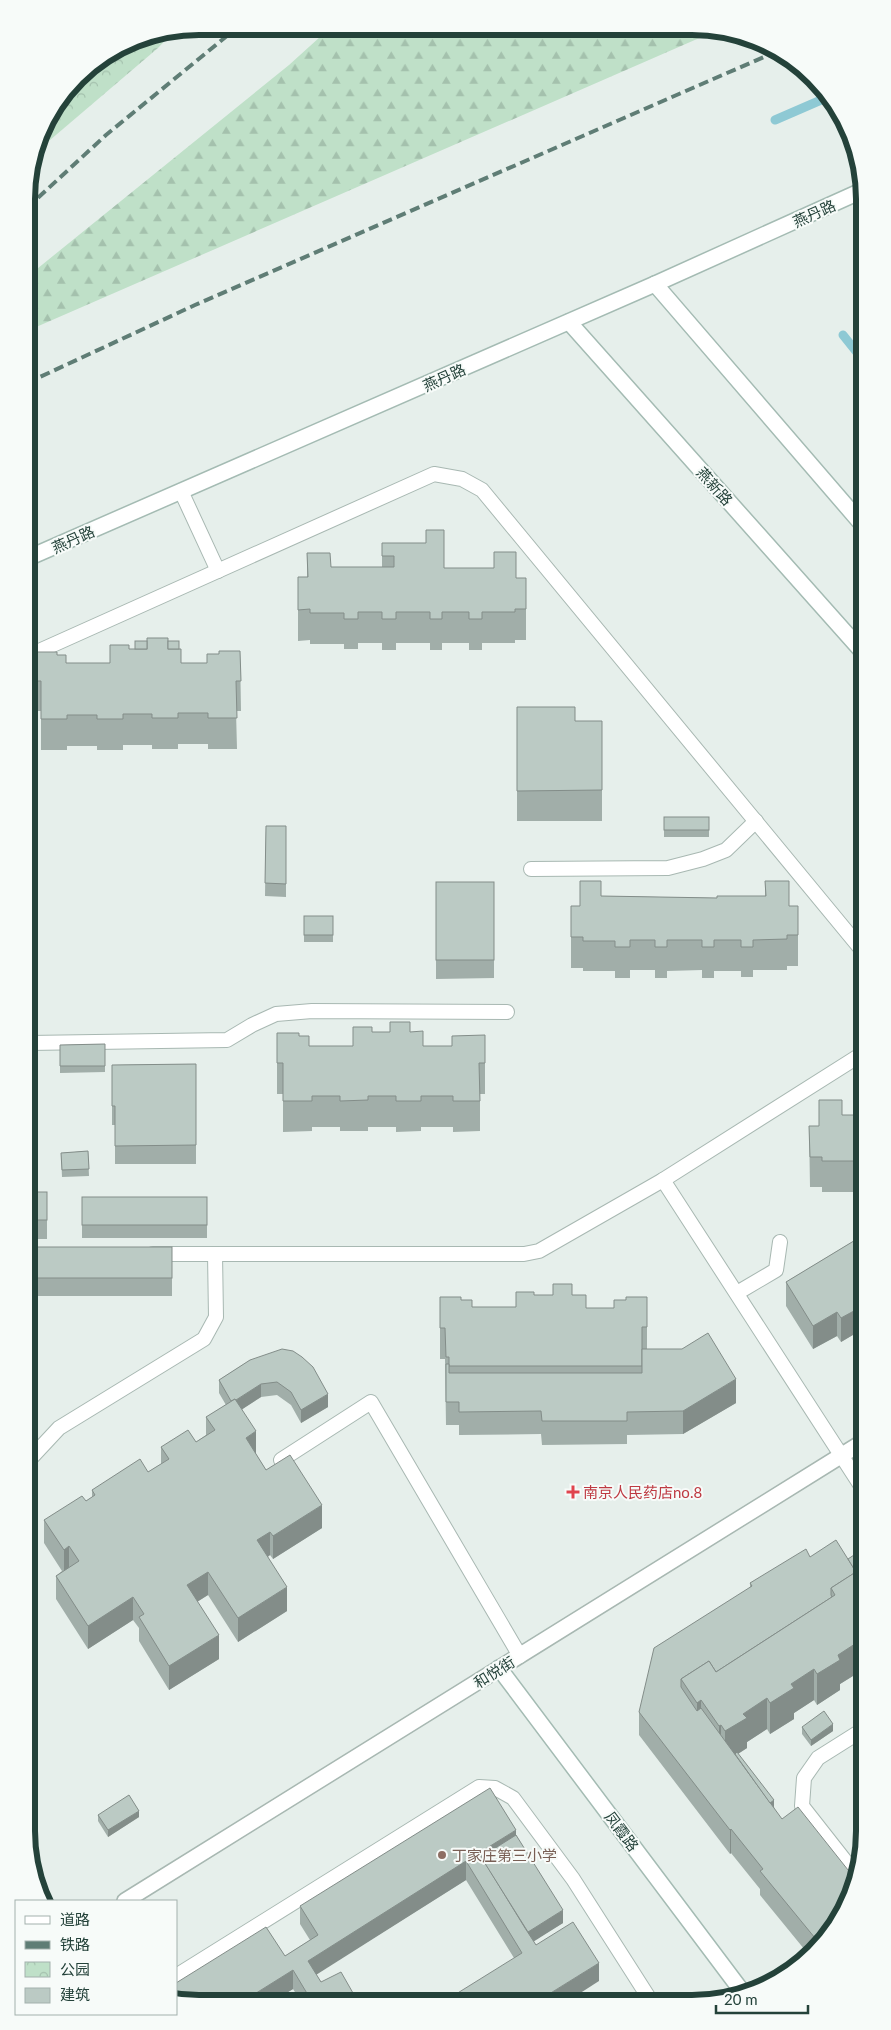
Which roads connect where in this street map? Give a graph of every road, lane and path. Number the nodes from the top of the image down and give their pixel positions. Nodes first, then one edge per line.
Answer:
1 (856, 193) edge
2 (656, 284) junction
3 (569, 322) junction
4 (181, 491) junction
5 (856, 517) edge
6 (35, 555) edge
7 (218, 571) junction
8 (856, 645) edge
9 (35, 653) edge
10 (756, 821) junction
11 (531, 869) dead end
12 (856, 943) edge
13 (507, 1012) dead end
14 (35, 1043) edge
15 (856, 1058) edge
16 (663, 1180) junction
17 (780, 1242) dead end
18 (137, 1254) edge
19 (215, 1254) junction
20 (737, 1293) junction
21 (856, 1447) edge
22 (35, 1454) edge
23 (843, 1455) junction
24 (281, 1460) edge
25 (856, 1477) edge
26 (520, 1656) junction
27 (499, 1668) junction
28 (856, 1734) edge
29 (851, 1869) edge
30 (127, 1900) edge
31 (178, 1975) edge
32 (739, 1988) edge
33 (647, 1995) edge

1 - 2 street, 燕丹路
2 - 3 street, 燕丹路
2 - 5 street
3 - 4 street, 燕丹路
3 - 8 street, 燕新路
4 - 6 street, 燕丹路
4 - 7 lane
7 - 9 lane
7 - 10 lane
10 - 11 lane
10 - 12 lane
13 - 14 lane
15 - 16 lane
16 - 19 lane
16 - 20 lane
17 - 20 lane
18 - 19 lane
19 - 22 lane
20 - 23 lane
21 - 23 street, 和悦街
23 - 25 lane
23 - 26 street, 和悦街
24 - 26 lane
26 - 27 street, 和悦街
27 - 30 street, 和悦街
27 - 32 street, 凤霞路
28 - 29 lane
31 - 33 lane

